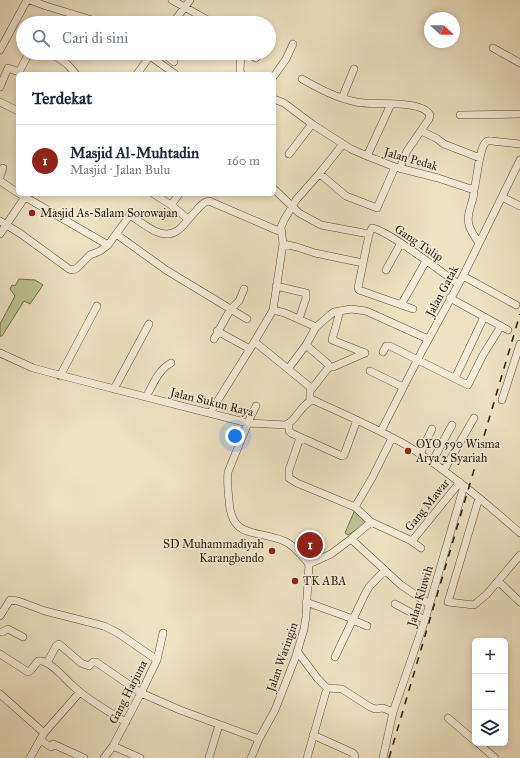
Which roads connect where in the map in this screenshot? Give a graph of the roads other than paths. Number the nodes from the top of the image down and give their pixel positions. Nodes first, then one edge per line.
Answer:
1 (31, 0) edge
2 (172, 0) edge
3 (190, 0) edge
4 (185, 6) junction
5 (73, 14) joint
6 (21, 16) edge
7 (79, 16) edge
8 (179, 16) edge
9 (201, 16) edge
10 (16, 24) edge
11 (293, 44) dead end
12 (493, 48) dead end
13 (0, 50) edge
14 (26, 60) edge
15 (61, 60) edge
16 (147, 60) edge
17 (158, 60) edge
18 (172, 60) edge
19 (241, 60) edge
20 (174, 62) dead end
21 (520, 63) edge
22 (70, 68) junction
23 (354, 69) dead end
24 (20, 72) edge
25 (20, 72) edge
26 (67, 72) edge
27 (74, 72) edge
28 (138, 72) edge
29 (172, 72) edge
30 (241, 72) edge
31 (276, 73) edge
32 (302, 79) dead end
33 (0, 88) edge
34 (342, 98) junction
35 (276, 100) edge
36 (0, 102) edge
37 (391, 104) junction
38 (16, 110) edge
39 (520, 114) edge
40 (460, 115) dead end
41 (312, 124) junction
42 (421, 131) junction
43 (343, 144) junction
44 (520, 144) edge
45 (289, 154) dead end
46 (367, 156) junction
47 (480, 158) junction
48 (520, 160) edge
49 (3, 168) dead end
50 (397, 168) junction
51 (320, 174) junction
52 (0, 177) edge
53 (0, 181) edge
54 (474, 190) junction
55 (16, 191) edge
56 (276, 191) edge
57 (22, 196) edge
58 (25, 196) edge
59 (157, 196) edge
60 (178, 196) edge
61 (502, 197) junction
62 (171, 205) junction
63 (520, 206) edge
64 (292, 207) junction
65 (188, 219) junction
66 (3, 223) edge
67 (281, 232) junction
68 (0, 234) edge
69 (116, 234) junction
70 (369, 234) junction
71 (401, 243) junction
72 (479, 243) junction
73 (283, 244) junction
74 (108, 245) junction
75 (426, 261) junction
76 (363, 263) junction
77 (386, 270) dead end
78 (463, 276) junction
79 (458, 284) junction
80 (276, 286) junction
81 (244, 290) dead end
82 (450, 298) junction
83 (401, 305) junction
84 (516, 305) dead end
85 (97, 306) dead end
86 (413, 309) dead end
87 (230, 310) junction
88 (273, 310) junction
89 (340, 311) junction
90 (484, 317) junction
91 (247, 319) dead end
92 (299, 319) junction
93 (149, 324) dead end
94 (501, 326) junction
95 (316, 327) junction
96 (508, 330) dead end
97 (217, 331) junction
98 (214, 339) dead end
99 (428, 339) junction
100 (255, 342) junction
101 (520, 344) edge
102 (306, 345) junction
103 (250, 349) junction
104 (383, 352) dead end
105 (0, 353) edge
106 (418, 360) junction
107 (171, 363) dead end
108 (329, 367) junction
109 (288, 369) junction
110 (370, 371) dead end
111 (60, 376) junction
112 (456, 376) dead end
113 (403, 387) junction
114 (114, 389) junction
115 (311, 390) junction
116 (146, 397) junction
117 (502, 400) dead end
118 (310, 401) junction
119 (256, 406) dead end
120 (210, 413) junction
121 (474, 418) dead end
122 (357, 420) junction
123 (248, 423) junction
124 (289, 423) junction
125 (452, 425) dead end
126 (432, 429) dead end
127 (381, 432) junction
128 (300, 438) junction
129 (392, 438) junction
130 (420, 454) junction
131 (432, 462) junction
132 (444, 470) junction
133 (462, 484) junction
134 (479, 498) junction
135 (354, 507) junction
136 (371, 522) junction
137 (520, 533) edge
138 (352, 539) junction
139 (411, 542) junction
140 (421, 548) dead end
141 (520, 555) edge
142 (309, 564) junction
143 (385, 570) junction
144 (498, 581) junction
145 (306, 602) junction
146 (520, 602) edge
147 (395, 604) dead end
148 (430, 604) junction
149 (0, 616) edge
150 (353, 620) junction
151 (425, 620) junction
152 (367, 626) dead end
153 (163, 632) dead end
154 (1, 634) edge
155 (23, 637) dead end
156 (296, 651) junction
157 (0, 654) edge
158 (335, 657) dead end
159 (157, 660) junction
160 (47, 663) junction
161 (327, 688) junction
162 (80, 692) junction
163 (141, 693) junction
164 (0, 694) edge
165 (393, 712) junction
166 (448, 718) dead end
167 (126, 722) junction
168 (219, 725) junction
169 (44, 733) junction
170 (314, 735) junction
171 (472, 738) edge
172 (259, 739) junction
173 (40, 740) junction
174 (113, 746) junction
175 (481, 746) edge
176 (30, 758) edge
177 (84, 758) edge
178 (104, 758) edge
179 (140, 758) edge
180 (209, 758) edge
181 (251, 758) edge
182 (307, 758) edge
183 (354, 758) edge
184 (383, 758) edge
185 (495, 758) edge

1 - 5 street
1 - 6 street
2 - 4 street
3 - 4 street
4 - 8 street
4 - 9 street
5 - 7 street
10 - 13 street
11 - 31 street
12 - 21 street
14 - 24 street
15 - 22 street
16 - 28 street
17 - 29 street
18 - 20 street
19 - 30 street
22 - 26 street
22 - 27 street
23 - 34 street
25 - 33 street
32 - 34 street
34 - 37 street
35 - 41 street, Jalan Pedak
36 - 38 street
37 - 42 street
37 - 46 street
39 - 40 street
41 - 43 street, Jalan Pedak
41 - 45 street
42 - 47 street
42 - 50 street
43 - 46 street, Jalan Pedak
43 - 51 street
44 - 47 street
46 - 50 street, Jalan Pedak
47 - 54 street
48 - 61 street, Jalan Gatak
49 - 52 street
50 - 51 street
50 - 54 street, Jalan Pedak
51 - 64 street
53 - 55 street
54 - 72 street
56 - 64 street
57 - 66 street
58 - 74 street
59 - 62 street
60 - 62 street
61 - 63 street
61 - 72 street, Jalan Gatak
62 - 65 street
64 - 67 street
64 - 70 street
65 - 67 street
65 - 69 street
66 - 68 street
66 - 74 street
67 - 73 street
69 - 74 street
69 - 87 street
70 - 71 street, Gang Tulip
70 - 76 street
71 - 75 street, Gang Tulip
71 - 77 street
72 - 78 street, Jalan Gatak
73 - 76 street
73 - 80 street
75 - 79 street, Gang Tulip
75 - 83 street
76 - 83 street
78 - 79 street, Jalan Gatak
78 - 84 street
79 - 82 street, Jalan Gatak
80 - 88 street
80 - 92 street
81 - 87 street
82 - 90 street
82 - 99 street, Jalan Gatak
83 - 86 street
85 - 111 street
87 - 91 street
87 - 97 street
88 - 92 street
88 - 100 street
89 - 95 street
89 - 99 street
89 - 108 street
90 - 94 street
90 - 112 street
92 - 95 street
93 - 114 street
94 - 96 street
94 - 106 street
95 - 102 street
97 - 98 street
97 - 103 street
99 - 106 street, Jalan Gatak
100 - 103 street
100 - 109 street
101 - 117 street
102 - 108 street
102 - 109 street
103 - 120 street
104 - 106 street
105 - 111 street, Jalan Sukun Raya
106 - 113 street, Jalan Gatak
107 - 116 street
108 - 115 street
109 - 115 street
110 - 113 street
111 - 114 street, Jalan Sukun Raya
113 - 127 street, Jalan Gatak
114 - 116 street, Jalan Sukun Raya
115 - 118 street
116 - 120 street, Jalan Sukun Raya
118 - 122 street
118 - 124 street
119 - 123 street
120 - 123 street, Jalan Sukun Raya
121 - 132 street
122 - 127 street
122 - 128 street
123 - 124 street, Jalan Sukun Raya
123 - 142 street
124 - 128 street
125 - 131 street
126 - 130 street
127 - 129 street
128 - 135 street
129 - 130 street
129 - 135 street
130 - 131 street
131 - 132 street
132 - 133 street
133 - 134 street
133 - 139 street, Gang Mawar
133 - 148 street, Jalan Kluwih
134 - 137 street
134 - 144 street
135 - 136 street
136 - 138 street
136 - 139 street
138 - 142 street
138 - 143 street
139 - 140 street
141 - 144 street
142 - 145 street, Jalan Waringin
143 - 148 street
143 - 150 street
144 - 146 street
145 - 150 street
145 - 156 street, Jalan Waringin
147 - 151 street
148 - 151 street, Jalan Kluwih
149 - 159 street
150 - 152 street
150 - 158 street
151 - 165 street, Jalan Kluwih
153 - 159 street, Gang Harjuna
154 - 155 street
156 - 161 street
156 - 172 street, Jalan Waringin
157 - 160 street
159 - 163 street, Gang Harjuna
160 - 162 street
160 - 163 street
161 - 165 street
161 - 170 street
162 - 167 street
162 - 169 street
163 - 167 street, Gang Harjuna
163 - 168 street
164 - 169 street
165 - 184 street, Jalan Kluwih
166 - 171 street
167 - 174 street, Gang Harjuna
168 - 172 street
168 - 180 street
169 - 173 street
170 - 182 street
170 - 183 street
172 - 181 street, Jalan Waringin
173 - 176 street
173 - 177 street
174 - 178 street, Gang Harjuna
174 - 179 street
175 - 185 street

